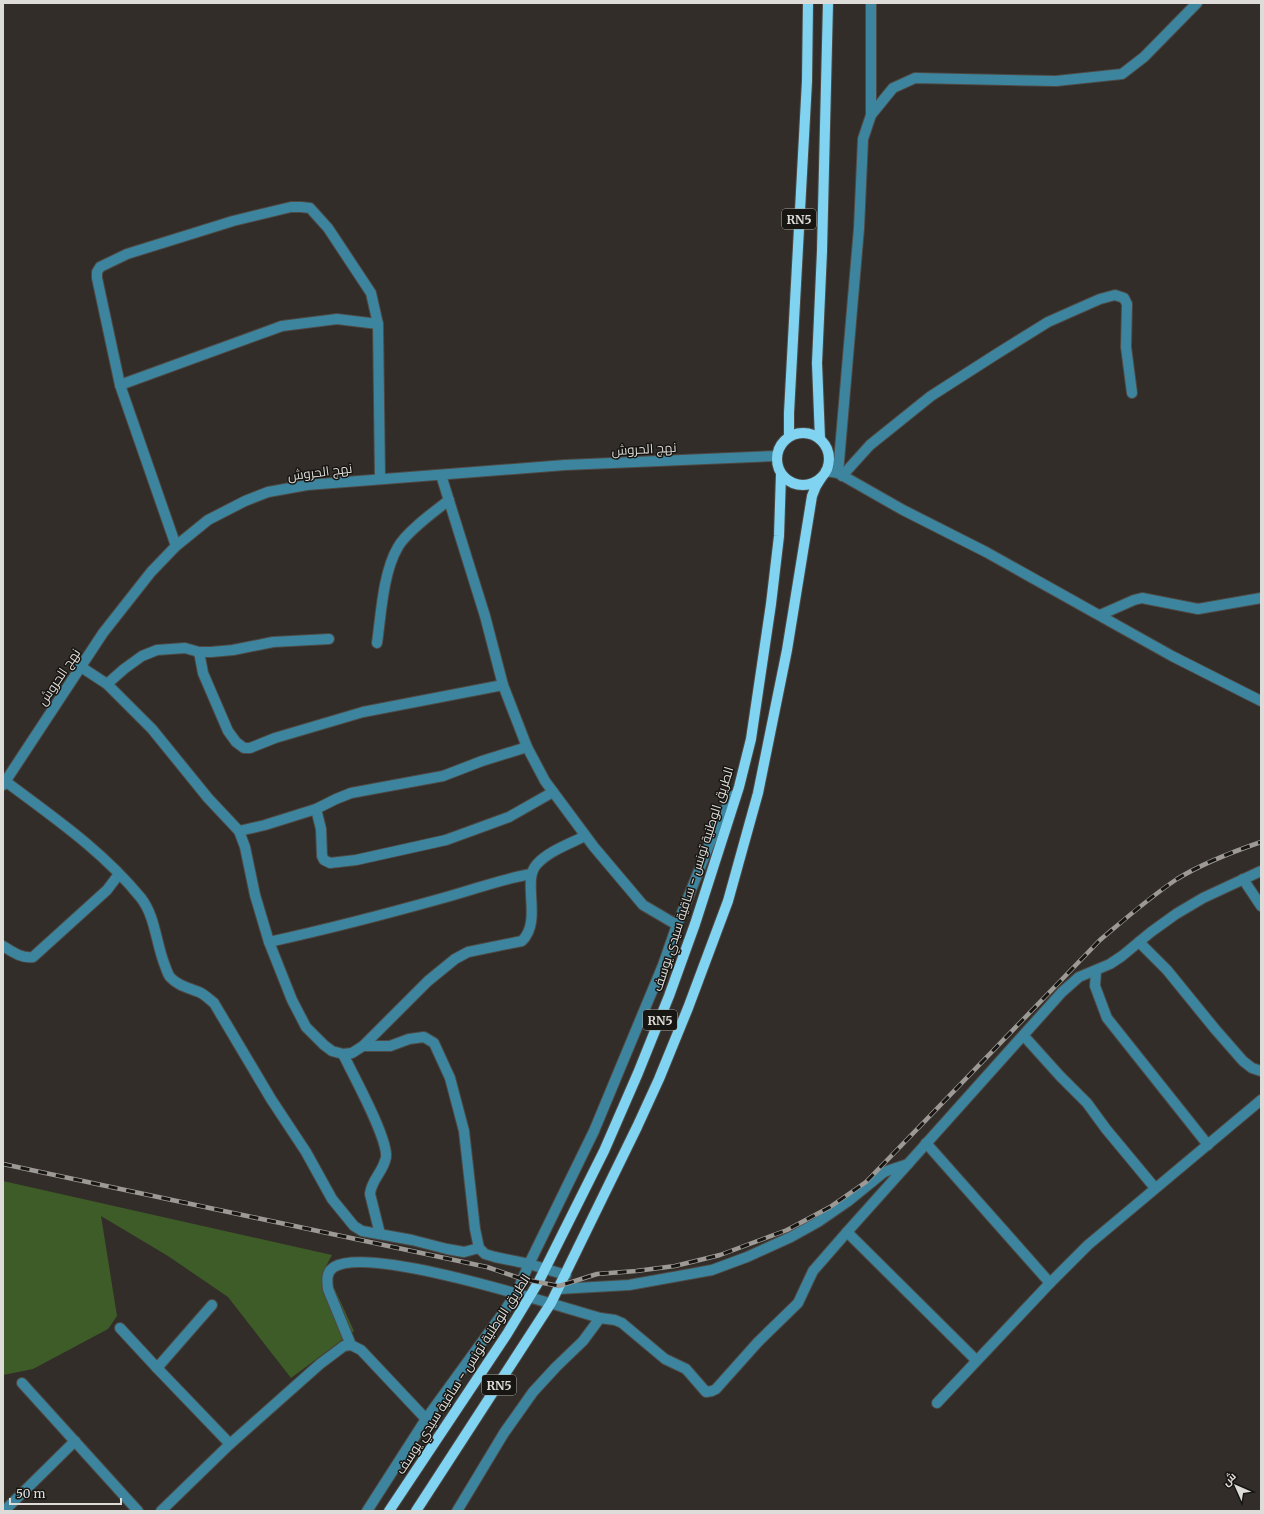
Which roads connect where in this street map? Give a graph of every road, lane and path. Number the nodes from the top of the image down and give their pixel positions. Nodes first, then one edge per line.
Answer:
1 (808, 3) edge
2 (828, 3) edge
3 (871, 3) edge
4 (1197, 3) edge
5 (871, 115) junction
6 (378, 324) junction
7 (120, 385) junction
8 (1132, 393) dead end
9 (789, 436) junction
10 (820, 439) junction
11 (776, 456) junction
12 (781, 474) junction
13 (823, 474) junction
14 (840, 474) junction
15 (441, 475) junction
16 (380, 479) junction
17 (449, 500) junction
18 (176, 546) junction
19 (1261, 598) edge
20 (1100, 615) junction
21 (329, 639) dead end
22 (377, 643) dead end
23 (199, 652) junction
24 (81, 667) junction
25 (107, 684) junction
26 (503, 685) junction
27 (1261, 701) edge
28 (526, 747) junction
29 (4, 783) edge
30 (739, 787) junction
31 (553, 792) junction
32 (316, 809) junction
33 (239, 832) junction
34 (585, 836) junction
35 (1261, 871) edge
36 (118, 874) junction
37 (531, 874) junction
38 (1243, 879) junction
39 (1261, 906) edge
40 (677, 925) junction
41 (270, 942) junction
42 (1139, 942) junction
43 (3, 946) edge
44 (1096, 971) junction
45 (1024, 1036) junction
46 (363, 1046) junction
47 (343, 1054) junction
48 (1261, 1071) edge
49 (1261, 1100) edge
50 (926, 1143) junction
51 (1208, 1145) junction
52 (908, 1164) junction
53 (1155, 1188) junction
54 (847, 1232) junction
55 (380, 1234) junction
56 (479, 1248) junction
57 (529, 1264) junction
58 (546, 1269) junction
59 (566, 1275) junction
60 (1050, 1283) junction
61 (558, 1289) junction
62 (517, 1292) junction
63 (531, 1296) junction
64 (551, 1303) junction
65 (212, 1305) dead end
66 (600, 1318) junction
67 (120, 1328) dead end
68 (351, 1345) junction
69 (976, 1360) junction
70 (157, 1368) junction
71 (22, 1383) dead end
72 (937, 1403) dead end
73 (426, 1419) junction
74 (75, 1441) junction
75 (230, 1444) junction
76 (4, 1511) edge
77 (138, 1511) edge
78 (161, 1511) edge
79 (367, 1511) edge
80 (389, 1511) edge
81 (416, 1511) edge
82 (457, 1511) edge

1 - 9 main road, RN5
2 - 10 main road, RN5
3 - 5 street
4 - 5 street
5 - 14 street
6 - 7 street
6 - 7 street
6 - 16 street
7 - 18 street
8 - 14 street
9 - 10 main road
9 - 11 main road
10 - 13 main road, RN5
11 - 12 main road, RN5
11 - 15 street, نهج الحروش
12 - 13 main road
12 - 30 main road, الطريق الوطنية تونس - ساقية سيدي يوسف / RN5
13 - 14 street
13 - 59 main road, RN5
14 - 20 street
15 - 16 street, نهج الحروش
15 - 17 street
16 - 18 street, نهج الحروش
17 - 22 street
17 - 26 street
18 - 24 street, نهج الحروش
19 - 20 street
20 - 27 street
21 - 23 street
23 - 25 street
23 - 26 street
24 - 25 street
24 - 29 street, نهج الحروش
25 - 33 street
26 - 28 street
28 - 31 street
28 - 32 street
29 - 36 street
30 - 40 street
30 - 58 main road, الطريق الوطنية تونس - ساقية سيدي يوسف / RN5
31 - 32 street
31 - 34 street
32 - 33 street
33 - 41 street
34 - 37 street
34 - 40 street
35 - 38 street
36 - 43 street
36 - 55 street
37 - 41 street
37 - 46 street
38 - 39 street
38 - 42 street
40 - 57 street
41 - 47 street
42 - 44 street
42 - 48 street
44 - 45 street
44 - 51 street
45 - 50 street
45 - 53 street
46 - 47 street
46 - 56 street
47 - 55 street
49 - 51 street
50 - 52 street
50 - 60 street
51 - 53 street
52 - 54 street
52 - 61 street
53 - 60 street
54 - 66 street
54 - 69 street
55 - 56 street
56 - 57 street
57 - 58 street
57 - 62 street
58 - 59 street
58 - 63 main road, الطريق الوطنية تونس - ساقية سيدي يوسف / RN5
59 - 61 main road, RN5
60 - 69 street
61 - 64 main road, RN5
62 - 63 street
62 - 68 street
62 - 73 street
63 - 64 street
63 - 80 main road, الطريق الوطنية تونس - ساقية سيدي يوسف / RN5
64 - 66 street
64 - 81 main road, RN5
65 - 70 street
66 - 82 street
67 - 70 street
68 - 73 street
68 - 75 street
69 - 72 street
70 - 75 street
71 - 74 street
73 - 79 street
74 - 76 street
74 - 77 street
75 - 78 street

